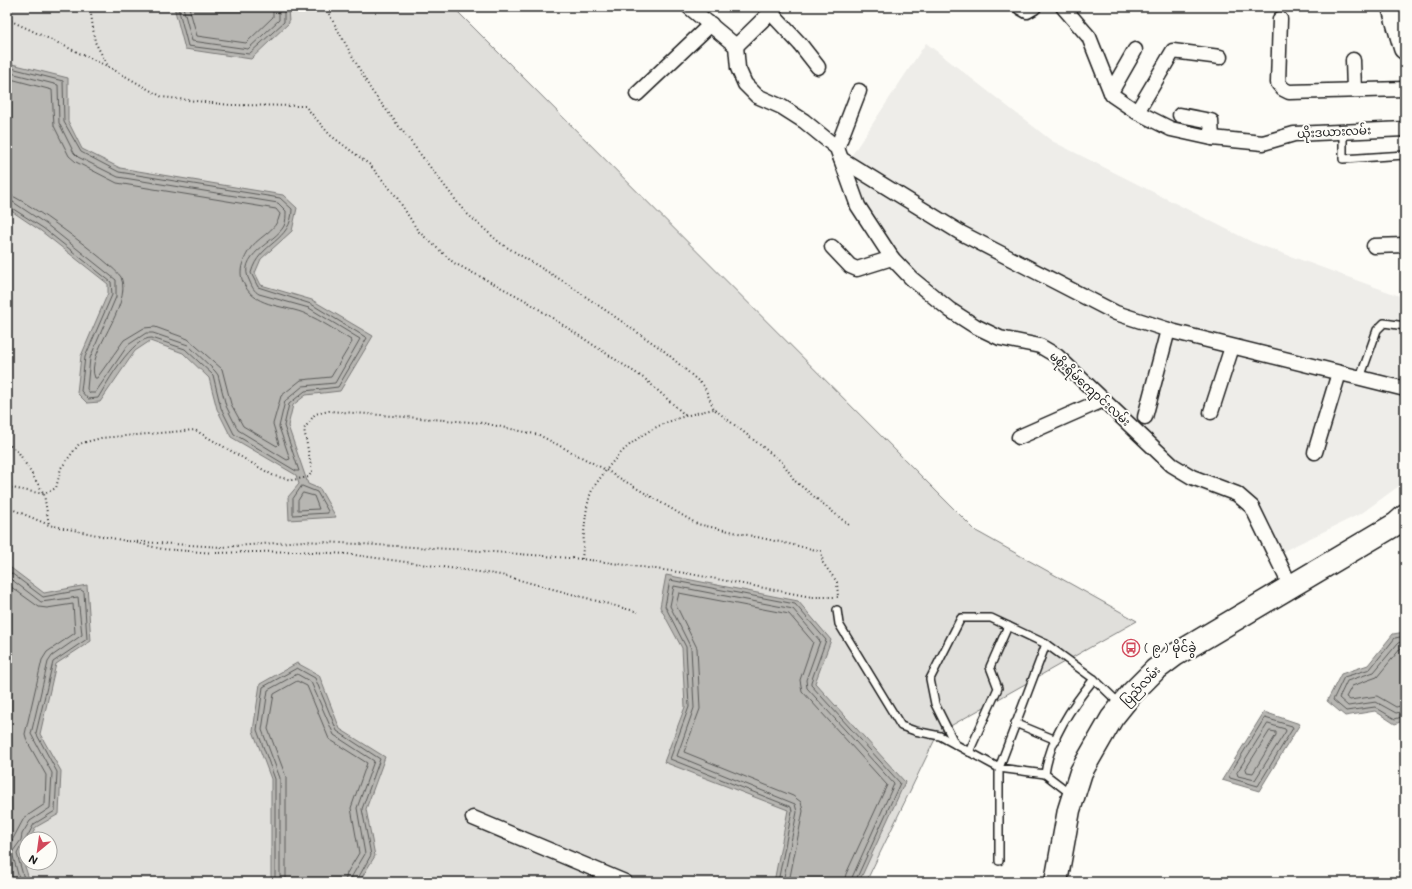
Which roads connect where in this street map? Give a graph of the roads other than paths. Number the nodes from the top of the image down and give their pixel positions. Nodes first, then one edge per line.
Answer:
1 (689, 7) edge
2 (1020, 7) edge
3 (1034, 7) edge
4 (1063, 7) edge
5 (1393, 7) edge
6 (773, 10) edge
7 (1280, 19) dead end
8 (711, 24) junction
9 (1403, 37) edge
10 (736, 46) junction
11 (1135, 50) dead end
12 (1220, 57) dead end
13 (1353, 60) dead end
14 (818, 67) dead end
15 (1405, 89) edge
16 (1354, 90) junction
17 (858, 91) dead end
18 (1111, 92) junction
19 (637, 94) dead end
20 (1137, 112) junction
21 (1180, 115) dead end
22 (1405, 129) edge
23 (1343, 131) junction
24 (1212, 138) junction
25 (839, 154) junction
26 (1405, 154) edge
27 (1405, 245) edge
28 (1374, 246) dead end
29 (832, 248) dead end
30 (892, 258) junction
31 (1405, 326) edge
32 (1168, 330) junction
33 (1232, 347) junction
34 (1339, 373) junction
35 (1360, 378) junction
36 (1405, 389) edge
37 (1103, 400) junction
38 (1211, 412) dead end
39 (1145, 417) dead end
40 (1019, 437) dead end
41 (1315, 452) dead end
42 (1405, 516) edge
43 (1292, 586) junction
44 (837, 610) road end
45 (1008, 626) junction
46 (1046, 644) junction
47 (1094, 678) junction
48 (1121, 706) junction
49 (1016, 723) junction
50 (1056, 740) junction
51 (955, 744) junction
52 (970, 752) junction
53 (999, 768) junction
54 (1045, 774) junction
55 (1073, 795) junction
56 (473, 818) dead end
57 (999, 860) dead end
58 (625, 882) edge
59 (1056, 882) edge

1 - 8 street
2 - 3 street
4 - 18 street
5 - 9 highway
6 - 10 street
6 - 14 street
7 - 16 street
8 - 10 street
8 - 19 street
10 - 25 street
11 - 18 street
12 - 20 street
13 - 16 street
15 - 16 street
17 - 25 street
18 - 20 street, ယိုးဒယားလမ်း
20 - 24 street, ယိုးဒယားလမ်း
21 - 24 street
22 - 23 street, ယိုးဒယားလမ်း
23 - 24 street, ယိုးဒယားလမ်း
23 - 26 lane
25 - 30 street, မစိုးရိမ်ကျောင်းလမ်း
25 - 32 street
27 - 28 street
29 - 30 street
30 - 37 street, မစိုးရိမ်ကျောင်းလမ်း
31 - 35 lane
32 - 33 street
32 - 39 street
33 - 34 street
33 - 38 street
34 - 35 street
34 - 41 street
35 - 36 street
37 - 40 street
37 - 43 street, မစိုးရိမ်ကျောင်းလမ်း
42 - 43 highway, ပြည်လမ်း
43 - 48 highway, ပြည်လမ်း
44 - 51 lane
45 - 46 lane
45 - 51 lane
45 - 52 lane
46 - 47 lane
46 - 49 lane
47 - 48 lane
47 - 50 lane
48 - 55 highway, ပြည်လမ်း
49 - 50 lane
49 - 53 lane
50 - 54 lane
51 - 52 lane
52 - 53 lane
53 - 54 lane
53 - 57 lane
54 - 55 lane
55 - 59 highway, ပြည်လမ်း
56 - 58 street

